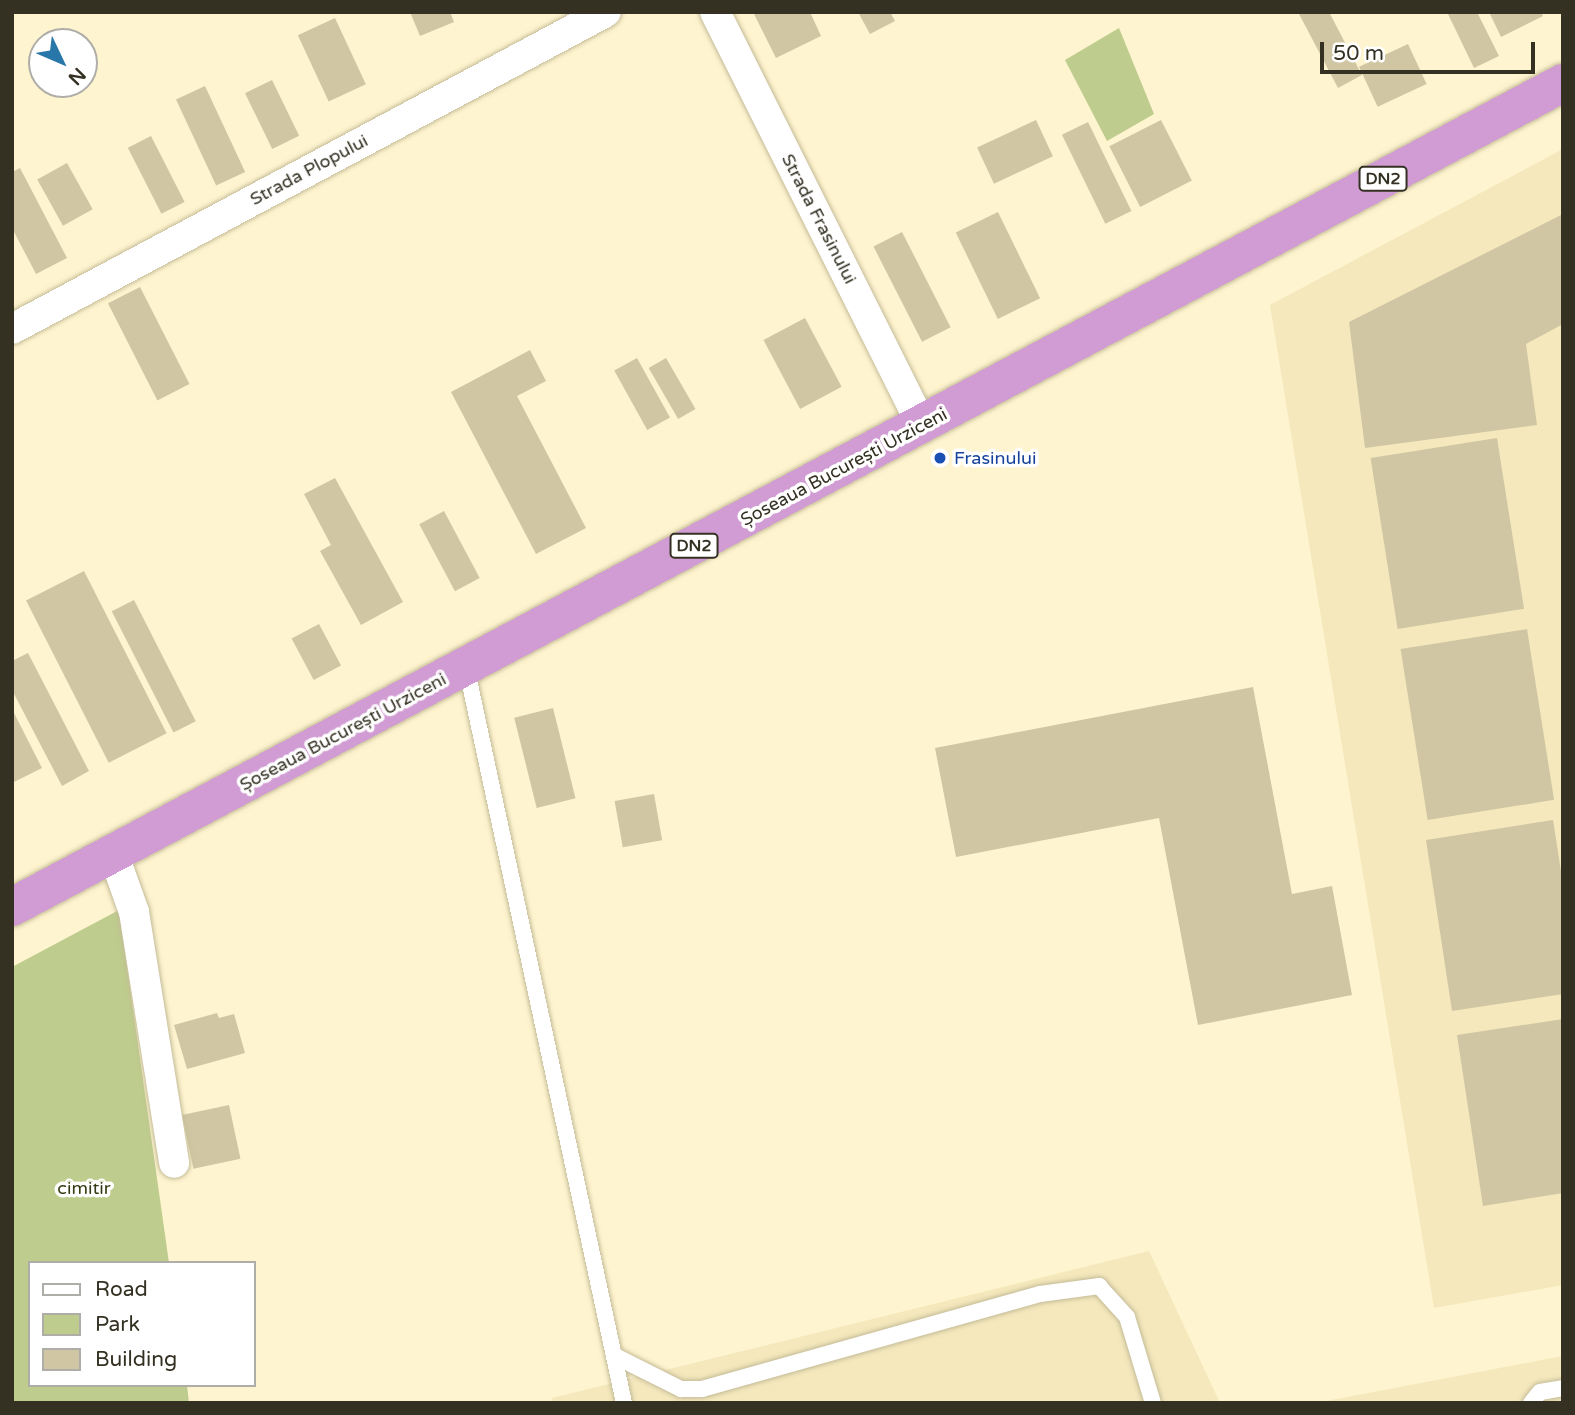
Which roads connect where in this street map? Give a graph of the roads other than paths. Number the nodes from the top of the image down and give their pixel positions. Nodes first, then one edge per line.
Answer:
1 (606, 12) edge
2 (715, 12) edge
3 (1563, 83) edge
4 (12, 329) edge
5 (922, 425) junction
6 (466, 666) junction
7 (113, 853) junction
8 (12, 906) edge
9 (174, 1163) dead end
10 (615, 1356) junction
11 (1563, 1388) edge
12 (624, 1403) edge
13 (1153, 1403) edge
14 (1531, 1403) edge

1 - 4 street, Strada Plopului
2 - 5 street, Strada Frasinului
3 - 5 highway, Șoseaua București Urziceni / DN2
5 - 6 highway, Șoseaua București Urziceni / DN2
6 - 7 highway, Șoseaua București Urziceni / DN2
6 - 10 lane
7 - 8 highway, Șoseaua București Urziceni / DN2
7 - 9 street
10 - 12 lane
10 - 13 lane
11 - 14 lane

